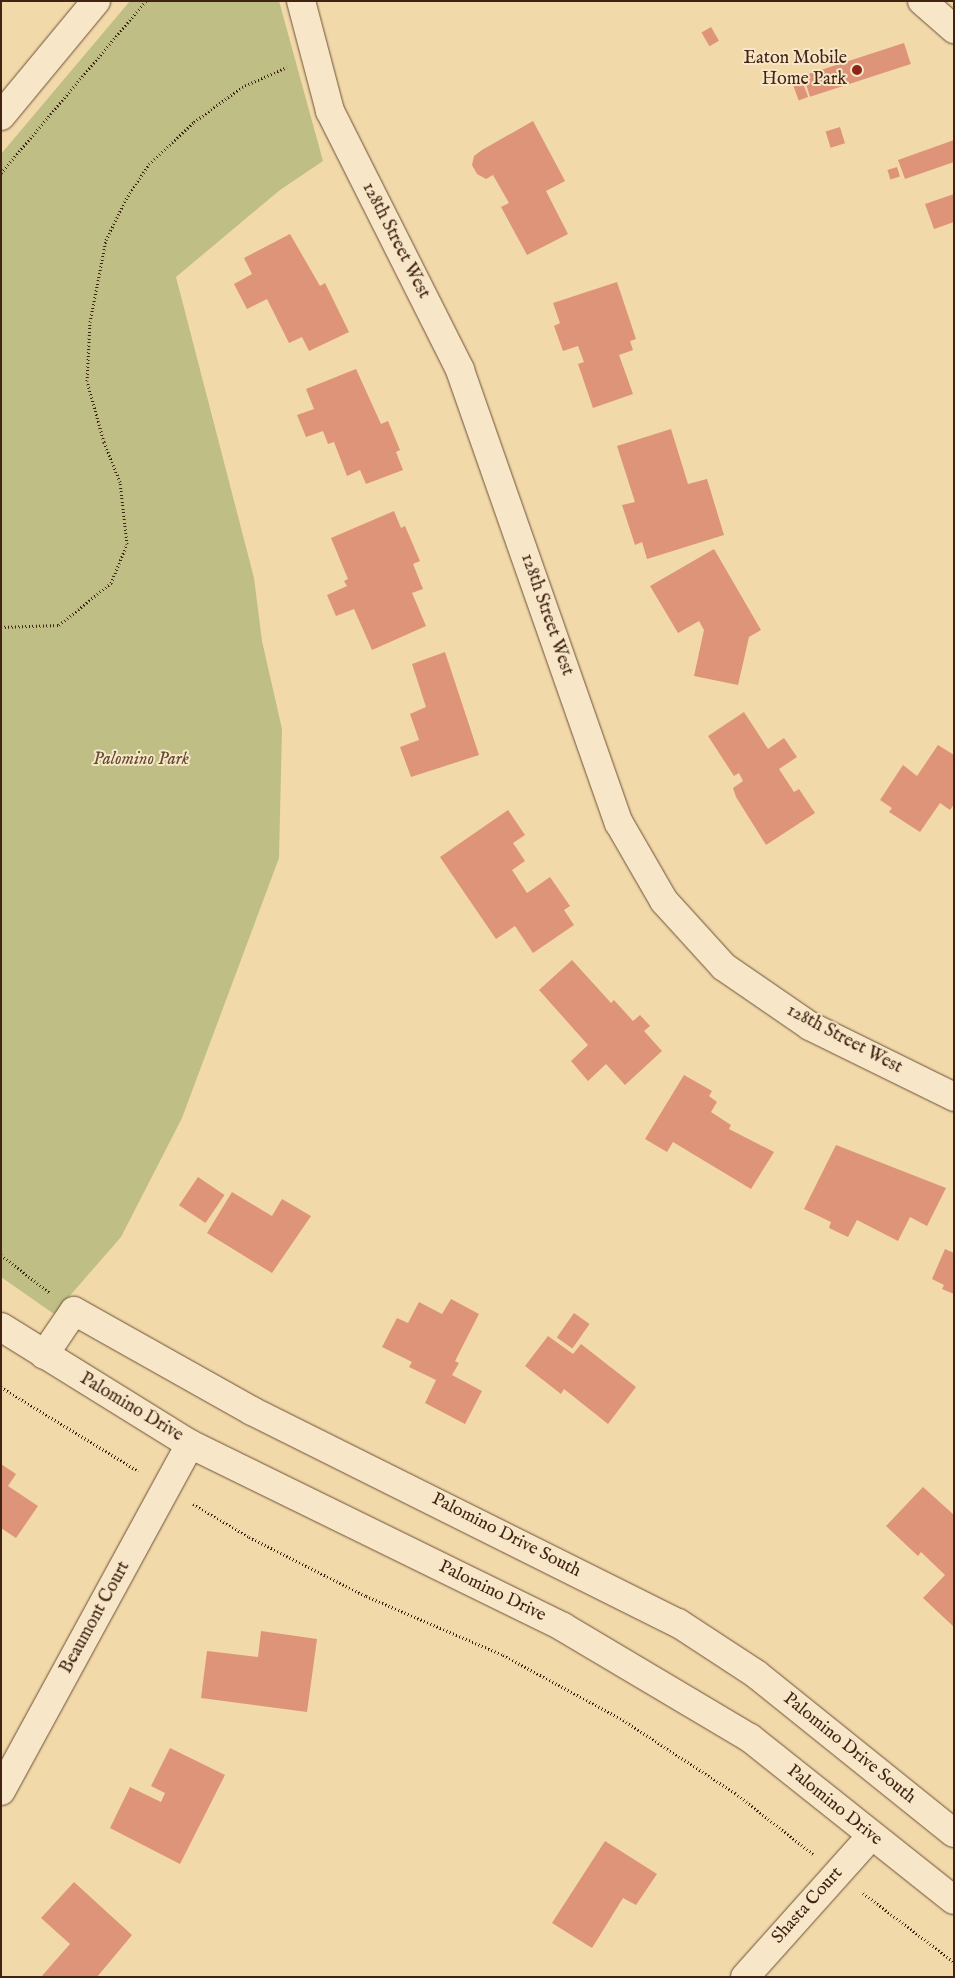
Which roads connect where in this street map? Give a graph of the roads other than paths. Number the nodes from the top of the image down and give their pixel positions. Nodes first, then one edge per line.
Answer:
1 (96, 1) edge
2 (301, 1) edge
3 (922, 1) edge
4 (954, 29) edge
5 (1, 116) edge
6 (954, 1097) edge
7 (1, 1327) edge
8 (44, 1355) junction
9 (190, 1444) junction
10 (1, 1792) edge
11 (954, 1833) edge
12 (871, 1836) junction
13 (954, 1900) edge
14 (745, 1977) edge

1 - 5 street
2 - 6 street, 128th Street West
3 - 4 street
7 - 8 street, Palomino Drive
8 - 9 street, Palomino Drive
8 - 11 street, Palomino Drive South
9 - 10 street, Beaumont Court
9 - 12 street, Palomino Drive
12 - 13 street, Palomino Drive
12 - 14 street, Shasta Court

